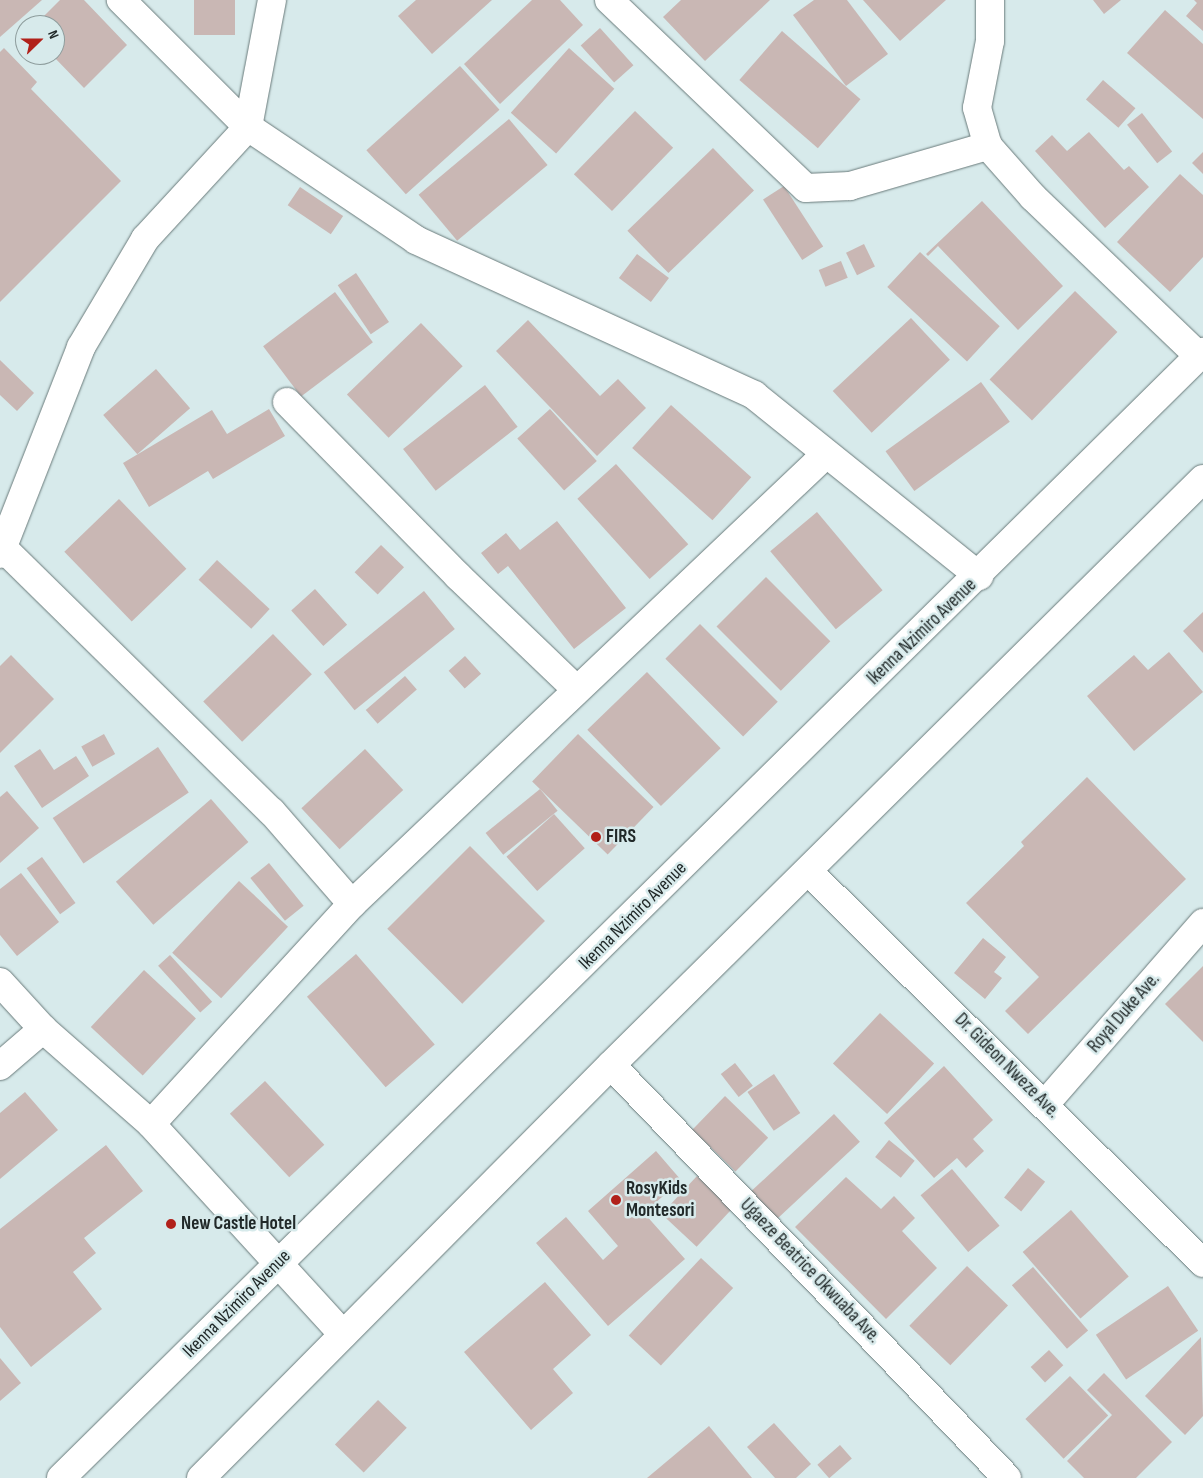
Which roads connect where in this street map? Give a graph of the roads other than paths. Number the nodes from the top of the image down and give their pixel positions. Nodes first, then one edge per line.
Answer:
1 (121, 0) edge
2 (272, 0) edge
3 (609, 0) edge
4 (990, 0) edge
5 (248, 127) junction
6 (988, 146) junction
7 (1201, 354) edge
8 (287, 402) dead end
9 (826, 454) junction
10 (1203, 479) edge
11 (2, 551) edge
12 (979, 576) junction
13 (576, 689) junction
14 (809, 872) junction
15 (352, 904) junction
16 (1203, 923) edge
17 (0, 982) edge
18 (43, 1029) junction
19 (611, 1065) junction
20 (0, 1066) edge
21 (1046, 1103) junction
22 (151, 1124) junction
23 (1203, 1262) edge
24 (278, 1263) junction
25 (343, 1334) junction
26 (61, 1478) edge
27 (201, 1478) edge
28 (1007, 1478) edge

1 - 5 street
2 - 5 street
3 - 6 street
4 - 6 street
5 - 9 street
5 - 11 street
6 - 7 street
7 - 12 street, Ikenna Nzimiro Avenue
8 - 13 street
9 - 12 street
9 - 13 street
10 - 14 street
11 - 15 street
12 - 24 street, Ikenna Nzimiro Avenue
13 - 15 street
14 - 19 street
14 - 21 street, Dr. Gideon Nweze Ave.
15 - 22 street
16 - 21 street, Royal Duke Ave.
17 - 18 street
18 - 20 street
18 - 22 street
19 - 25 street
19 - 28 street, Ugaeze Beatrice Okwuaba Ave.
21 - 23 street, Dr. Gideon Nweze Ave.
22 - 24 street
24 - 25 street
24 - 26 street, Ikenna Nzimiro Avenue
25 - 27 street

